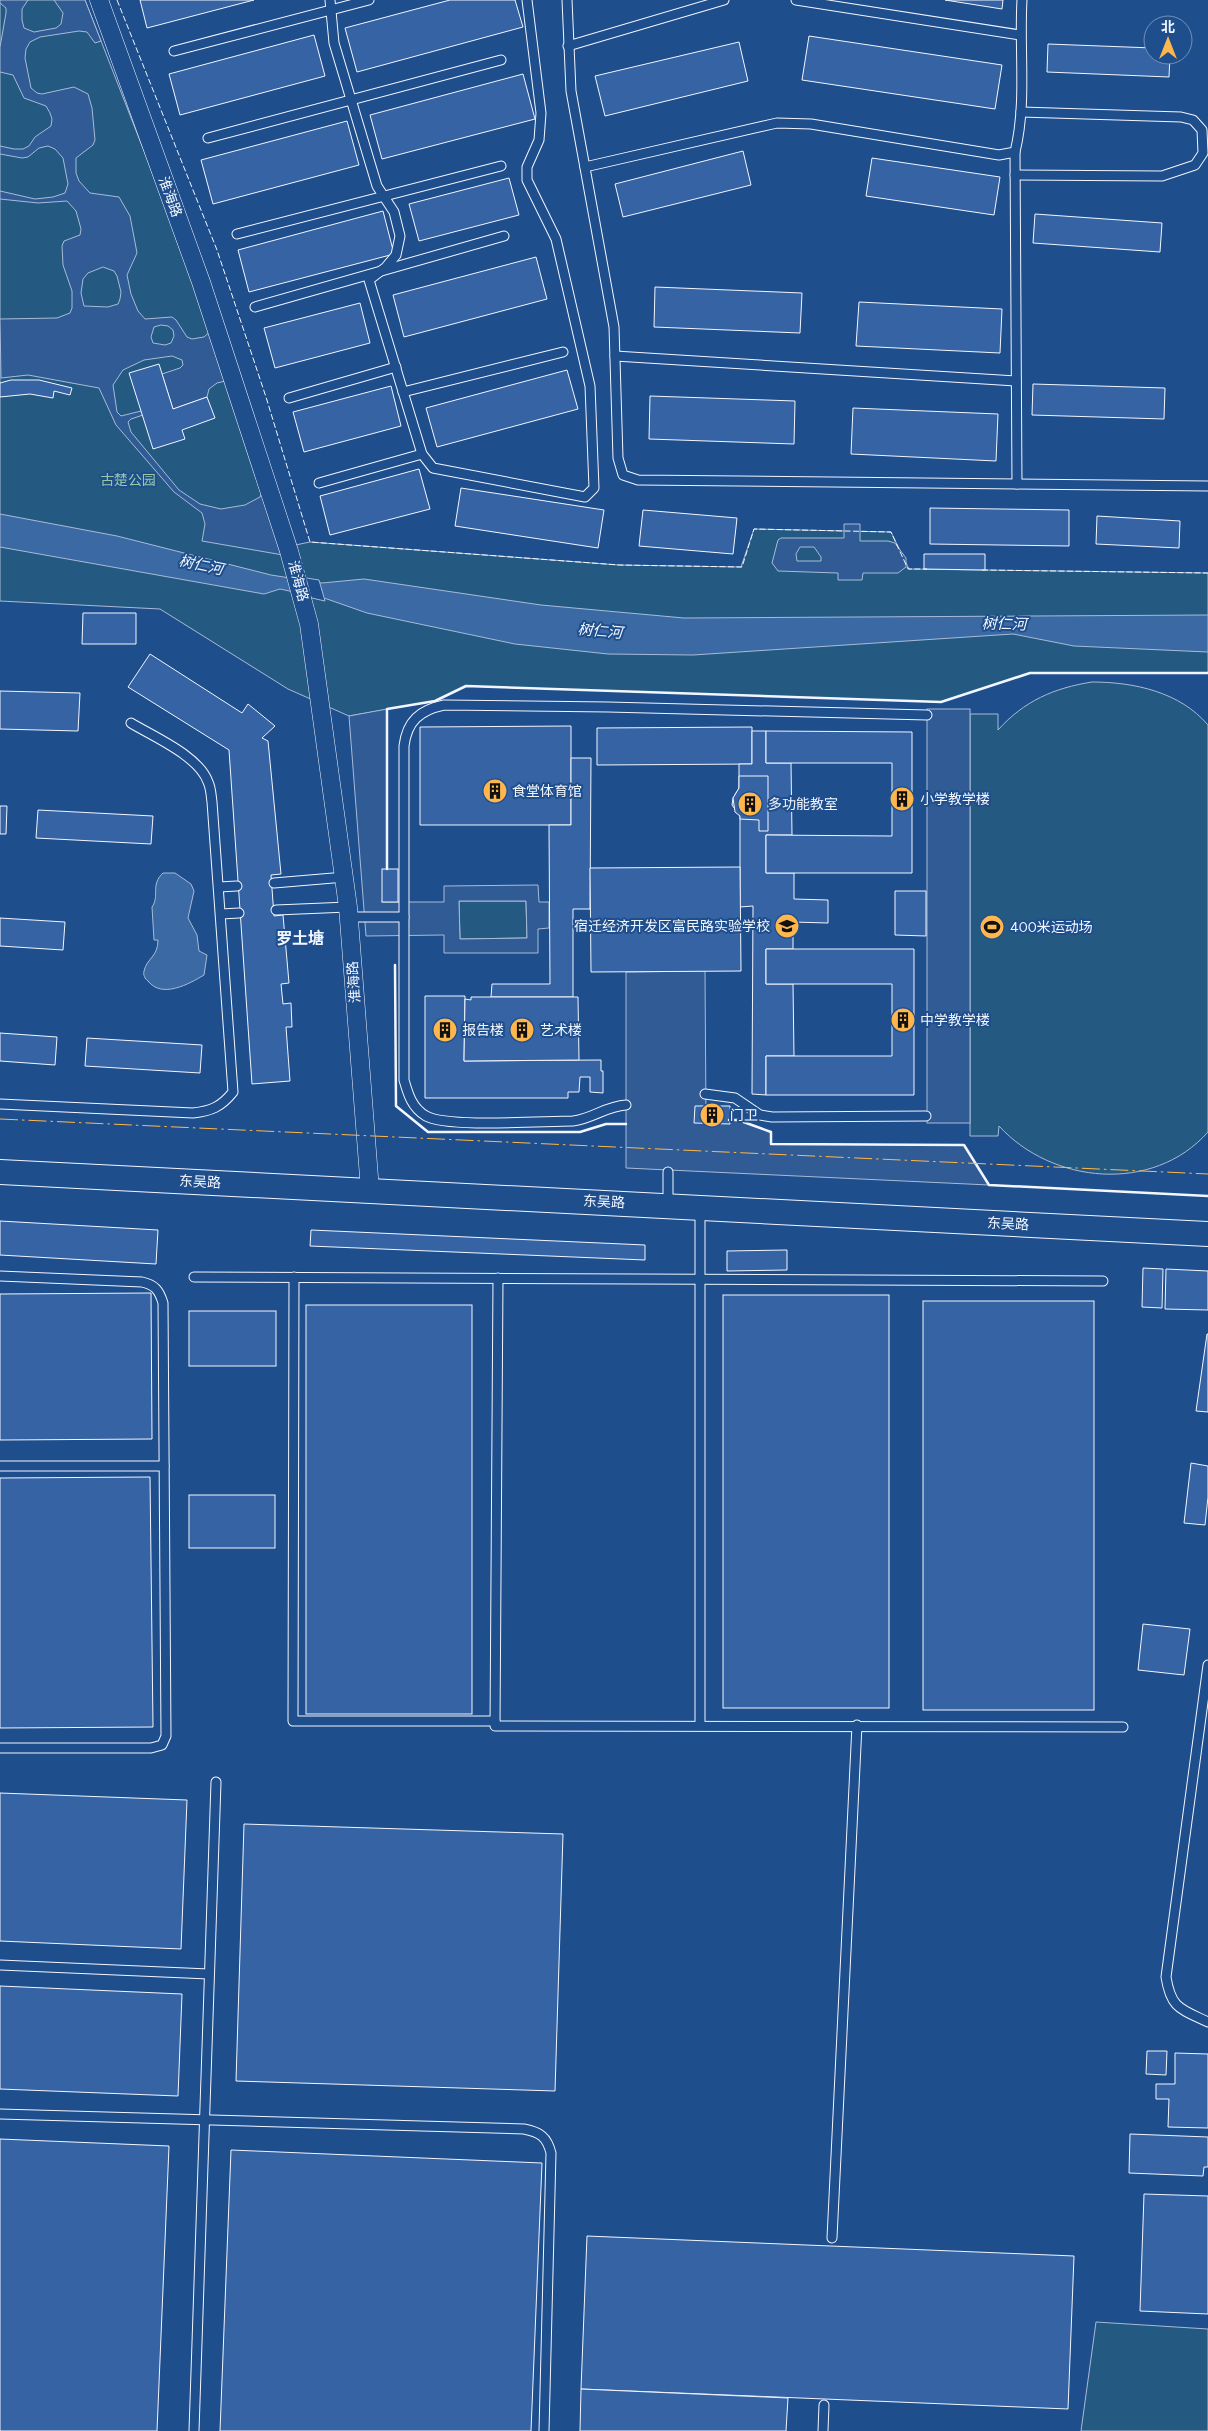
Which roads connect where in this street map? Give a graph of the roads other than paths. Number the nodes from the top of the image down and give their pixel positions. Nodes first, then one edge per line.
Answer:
1 (99, 0) edge
2 (330, 0) edge
3 (369, 0) edge
4 (527, 0) edge
5 (567, 0) edge
6 (724, 0) edge
7 (796, 0) edge
8 (1022, 0) edge
9 (331, 10) junction
10 (1020, 35) junction
11 (568, 46) junction
12 (174, 51) dead end
13 (501, 60) dead end
14 (351, 100) junction
15 (1021, 112) junction
16 (208, 138) dead end
17 (1015, 152) junction
18 (501, 166) dead end
19 (585, 167) junction
20 (1015, 175) junction
21 (383, 195) junction
22 (236, 234) dead end
23 (504, 236) dead end
24 (383, 270) junction
25 (255, 307) dead end
26 (563, 352) dead end
27 (615, 356) junction
28 (396, 367) junction
29 (1016, 381) junction
30 (403, 392) junction
31 (289, 398) dead end
32 (422, 454) junction
33 (319, 483) dead end
34 (1017, 484) junction
35 (1208, 486) edge
36 (927, 715) dead end
37 (131, 722) dead end
38 (345, 877) junction
39 (274, 883) dead end
40 (237, 886) dead end
41 (218, 887) junction
42 (276, 910) dead end
43 (349, 912) junction
44 (239, 913) dead end
45 (221, 914) junction
46 (404, 917) junction
47 (705, 1094) dead end
48 (0, 1104) edge
49 (626, 1105) dead end
50 (926, 1116) dead end
51 (0, 1172) edge
52 (668, 1172) dead end
53 (370, 1190) junction
54 (668, 1206) junction
55 (700, 1208) junction
56 (1208, 1234) edge
57 (0, 1276) edge
58 (194, 1277) dead end
59 (294, 1277) junction
60 (498, 1278) junction
61 (700, 1279) junction
62 (1103, 1281) dead end
63 (0, 1466) edge
64 (164, 1466) junction
65 (1208, 1665) edge
66 (495, 1721) junction
67 (700, 1724) junction
68 (857, 1725) junction
69 (1123, 1727) dead end
70 (0, 1748) edge
71 (216, 1782) dead end
72 (0, 1965) edge
73 (209, 1974) junction
74 (1208, 2022) edge
75 (0, 2114) edge
76 (204, 2121) junction
77 (832, 2238) dead end
78 (824, 2405) dead end
79 (194, 2431) edge
80 (544, 2431) edge
81 (823, 2431) edge

1 - 38 street, 淮海路
2 - 9 lane
3 - 9 lane
4 - 32 lane
5 - 11 lane
6 - 11 lane
7 - 10 lane
8 - 10 lane
9 - 12 lane
9 - 14 lane
10 - 15 lane
11 - 19 lane
13 - 14 lane
14 - 16 lane
14 - 21 lane
15 - 17 lane
15 - 20 lane
17 - 19 lane
17 - 20 lane
18 - 21 lane
19 - 27 lane
20 - 29 lane
21 - 22 lane
21 - 24 lane
23 - 24 lane
24 - 25 lane
24 - 28 lane
26 - 30 lane
27 - 29 lane
27 - 34 lane
28 - 30 lane
28 - 31 lane
29 - 34 lane
30 - 32 lane
32 - 33 lane
34 - 35 lane
36 - 46 lane
37 - 41 lane
38 - 39 lane
38 - 43 street, 淮海路
40 - 41 lane
41 - 45 lane
42 - 43 lane
43 - 46 lane
43 - 53 street, 淮海路
44 - 45 lane
45 - 48 lane
46 - 49 lane
47 - 50 lane
51 - 53 street, 东吴路
52 - 54 lane
53 - 54 street, 东吴路
54 - 55 street, 东吴路
55 - 56 street, 东吴路
55 - 61 lane
57 - 64 lane
58 - 59 lane
59 - 60 lane
59 - 66 lane
60 - 61 lane
60 - 66 lane
61 - 62 lane
61 - 67 lane
63 - 64 lane
64 - 70 lane
65 - 74 lane
66 - 67 lane
67 - 68 lane
68 - 69 lane
68 - 77 lane
71 - 73 lane
72 - 73 lane
73 - 76 lane
75 - 76 lane
76 - 79 lane
76 - 80 lane
78 - 81 lane

